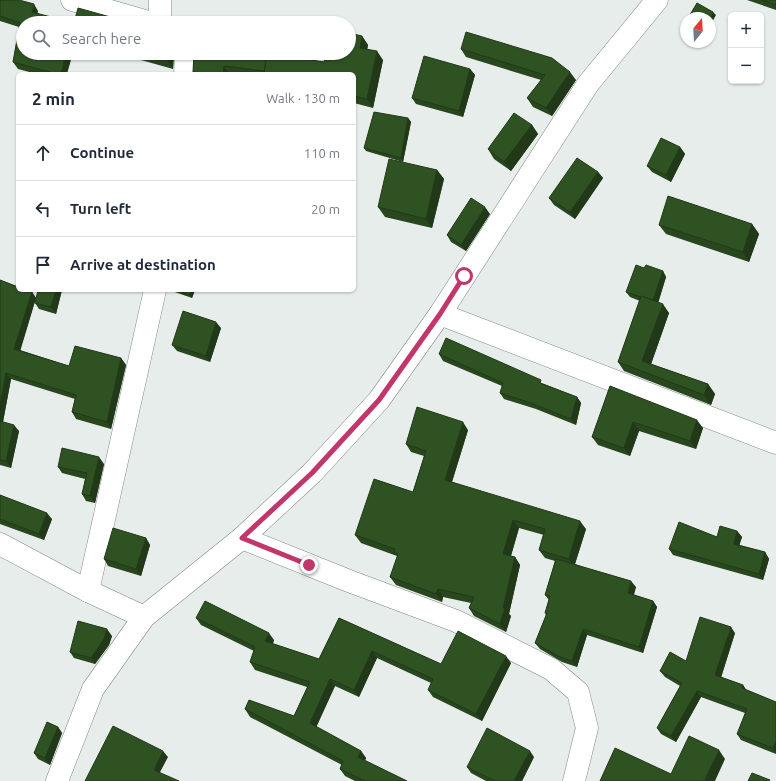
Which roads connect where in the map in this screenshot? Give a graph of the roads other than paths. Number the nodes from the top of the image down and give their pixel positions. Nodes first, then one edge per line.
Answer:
1 (72, 0) edge
2 (160, 0) edge
3 (657, 0) edge
4 (128, 16) edge
5 (160, 16) edge
6 (186, 60) edge
7 (185, 72) edge
8 (155, 292) edge
9 (440, 314) junction
10 (776, 443) edge
11 (242, 538) junction
12 (0, 544) edge
13 (88, 591) junction
14 (144, 617) junction
15 (57, 781) edge
16 (574, 781) edge

1 - 4 street
2 - 5 street
3 - 9 street
6 - 7 street
8 - 13 street
9 - 10 street
9 - 11 street
11 - 14 street
11 - 16 street
12 - 13 street
13 - 14 street
14 - 15 street

